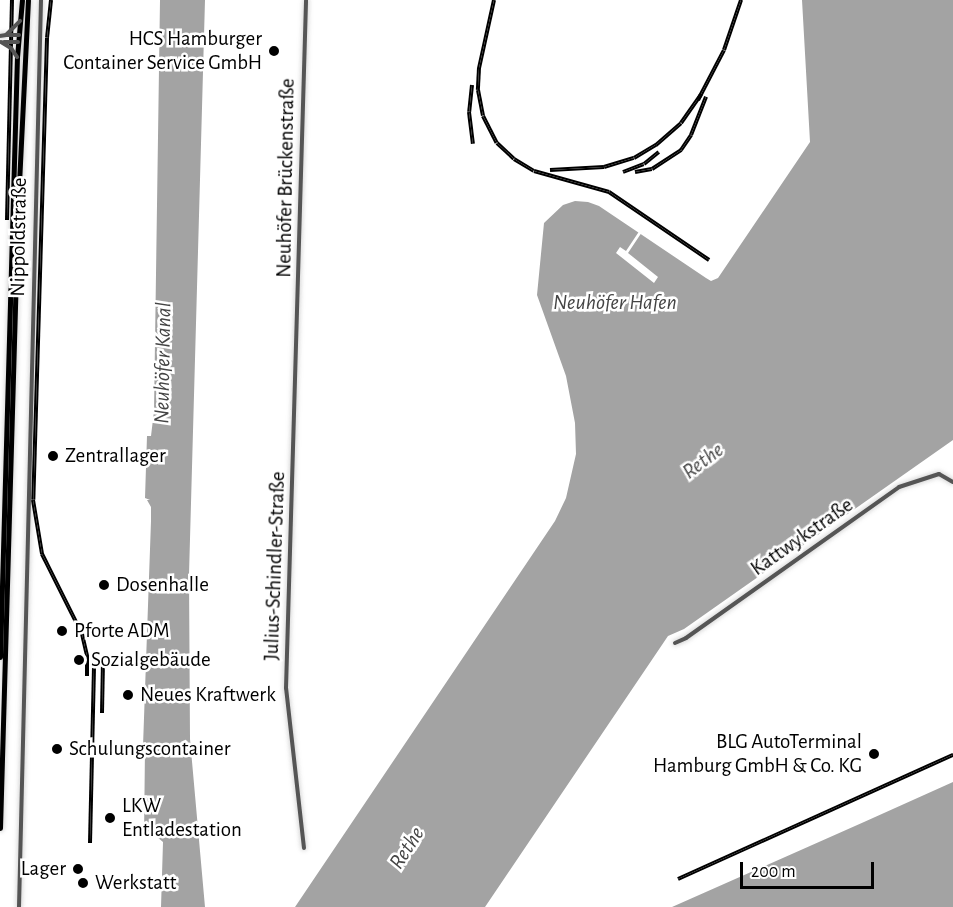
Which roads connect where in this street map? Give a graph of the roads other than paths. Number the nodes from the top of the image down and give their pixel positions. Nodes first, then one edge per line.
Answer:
1 (22, 0) edge
2 (28, 0) edge
3 (41, 0) edge
4 (306, 0) edge
5 (20, 21) junction
6 (6, 35) junction
7 (0, 36) edge
8 (18, 39) junction
9 (27, 39) junction
10 (0, 42) edge
11 (17, 57) junction
12 (297, 356) joint
13 (953, 483) edge
14 (675, 643) dead end
15 (0, 657) edge
16 (0, 828) edge
17 (304, 848) dead end
18 (19, 907) edge

1 - 5 main road
2 - 9 main road
3 - 18 street, Nippoldstraße
4 - 12 street, Neuhöfer Brückenstraße
5 - 6 street, bridge
5 - 8 main road, bridge
6 - 7 street, bridge
6 - 8 street, bridge
8 - 9 street
8 - 10 street, bridge
8 - 11 main road, bridge
9 - 16 main road
10 - 11 street, bridge
11 - 15 main road
12 - 17 street, Julius-Schindler-Straße
13 - 14 street, Kattwykstraße

